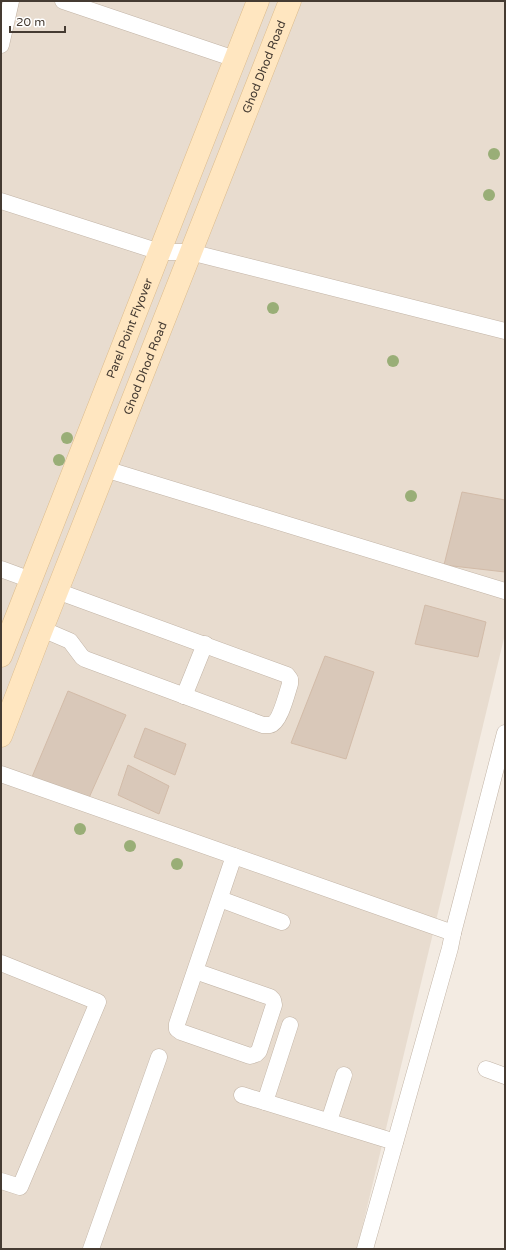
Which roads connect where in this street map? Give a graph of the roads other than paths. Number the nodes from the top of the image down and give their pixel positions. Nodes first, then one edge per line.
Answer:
1 (11, 1) edge
2 (63, 1) edge
3 (258, 1) edge
4 (290, 1) edge
5 (3, 24) edge
6 (1, 45) edge
7 (235, 59) junction
8 (1, 201) edge
9 (160, 252) junction
10 (190, 252) junction
11 (505, 331) edge
12 (105, 468) junction
13 (1, 569) edge
14 (31, 580) junction
15 (57, 591) junction
16 (505, 591) edge
17 (42, 629) junction
18 (205, 644) junction
19 (1, 656) edge
20 (184, 696) junction
21 (505, 733) edge
22 (1, 736) edge
23 (1, 774) edge
24 (234, 856) junction
25 (220, 899) junction
26 (282, 922) dead end
27 (453, 933) junction
28 (1, 963) edge
29 (195, 971) junction
30 (290, 1025) dead end
31 (159, 1057) dead end
32 (486, 1070) dead end
33 (344, 1075) dead end
34 (505, 1076) edge
35 (242, 1095) dead end
36 (265, 1102) junction
37 (329, 1121) junction
38 (395, 1142) junction
39 (1, 1181) edge
40 (91, 1249) edge
41 (365, 1249) edge

1 - 5 street
2 - 7 street
3 - 7 main road, Parel Point Flyover
4 - 10 main road, Ghod Dhod Road
5 - 6 street
7 - 9 main road, Parel Point Flyover
8 - 9 street
9 - 10 street
9 - 14 main road, Parel Point Flyover
10 - 11 street
10 - 12 main road, Ghod Dhod Road
12 - 15 main road, Ghod Dhod Road
12 - 16 street
13 - 14 street
14 - 19 main road, Parel Point Flyover
15 - 17 main road, Ghod Dhod Road
15 - 18 street
17 - 20 street
17 - 22 main road, Ghod Dhod Road
18 - 20 street
18 - 20 street
21 - 27 street
23 - 24 street
24 - 25 street
24 - 27 street
25 - 26 street
25 - 29 street
27 - 38 street
28 - 39 street
29 - 29 street
30 - 36 street
31 - 40 street
32 - 34 street
33 - 37 street
35 - 36 street
36 - 37 street
37 - 38 street
38 - 41 street

